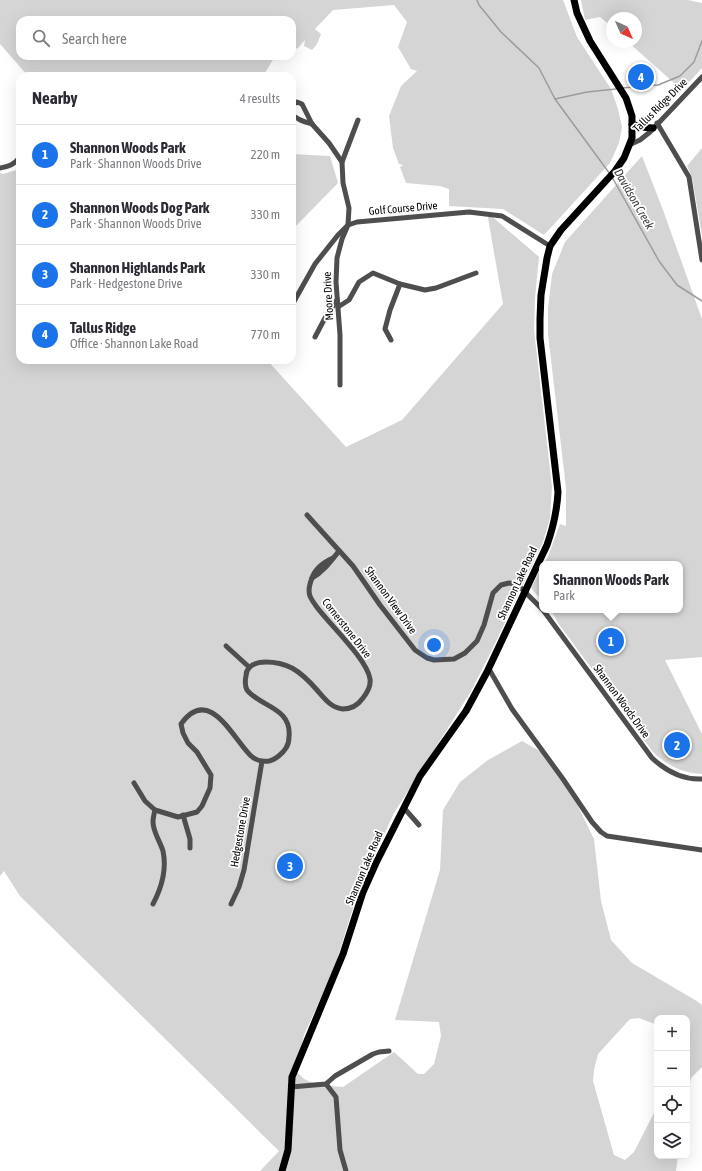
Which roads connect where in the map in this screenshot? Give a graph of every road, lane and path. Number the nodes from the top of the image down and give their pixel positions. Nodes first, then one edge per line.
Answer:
1 (574, 0) edge
2 (702, 77) edge
3 (296, 103) edge
4 (296, 118) edge
5 (358, 120) dead end
6 (312, 124) junction
7 (632, 124) junction
8 (655, 126) junction
9 (629, 145) junction
10 (342, 162) junction
11 (16, 163) edge
12 (0, 168) edge
13 (348, 226) junction
14 (550, 246) junction
15 (702, 260) edge
16 (476, 273) dead end
17 (400, 284) junction
18 (296, 298) edge
19 (337, 300) junction
20 (338, 307) junction
21 (315, 337) dead end
22 (391, 340) dead end
23 (340, 385) dead end
24 (307, 515) dead end
25 (339, 551) junction
26 (539, 561) edge
27 (539, 561) edge
28 (524, 592) junction
29 (539, 607) edge
30 (544, 613) edge
31 (226, 646) dead end
32 (250, 667) junction
33 (489, 669) junction
34 (262, 761) junction
35 (702, 779) edge
36 (134, 783) dead end
37 (404, 808) junction
38 (155, 810) junction
39 (183, 815) junction
40 (419, 825) dead end
41 (190, 848) dead end
42 (702, 850) edge
43 (153, 904) dead end
44 (231, 904) dead end
45 (389, 1051) dead end
46 (326, 1084) junction
47 (291, 1087) junction
48 (282, 1171) edge
49 (346, 1171) edge

1 - 7 main road, Shannon Lake Road
2 - 8 street, Tallus Ridge Drive
3 - 6 street
4 - 6 street
5 - 10 street
6 - 10 street
7 - 8 main road
7 - 9 main road, Shannon Lake Road
8 - 9 street, Tallus Ridge Drive
8 - 15 street
9 - 14 main road, Shannon Lake Road
10 - 13 street, Moore Drive
11 - 12 street
13 - 14 street, Golf Course Drive
13 - 18 street, Golf Course Drive
13 - 19 street, Moore Drive
14 - 26 main road, Shannon Lake Road
16 - 17 street
17 - 20 street
17 - 22 street
19 - 20 street, Moore Drive
19 - 21 street
20 - 23 street, Moore Drive
24 - 25 street, Shannon View Drive
25 - 28 street, Shannon View Drive
25 - 32 street, Cornerstone Drive
27 - 28 main road, Shannon Lake Road
28 - 29 street, Shannon Woods Drive
28 - 33 main road, Shannon Lake Road
30 - 35 street, Shannon Woods Drive
31 - 32 street
32 - 34 street
33 - 37 main road, Shannon Lake Road
33 - 42 street
34 - 39 street
34 - 44 street, Hedgestone Drive
36 - 38 street
37 - 40 street
37 - 47 main road, Shannon Lake Road
38 - 39 street
38 - 43 street
39 - 41 street
45 - 46 street
46 - 47 street
46 - 49 street
47 - 48 main road, Shannon Lake Road

